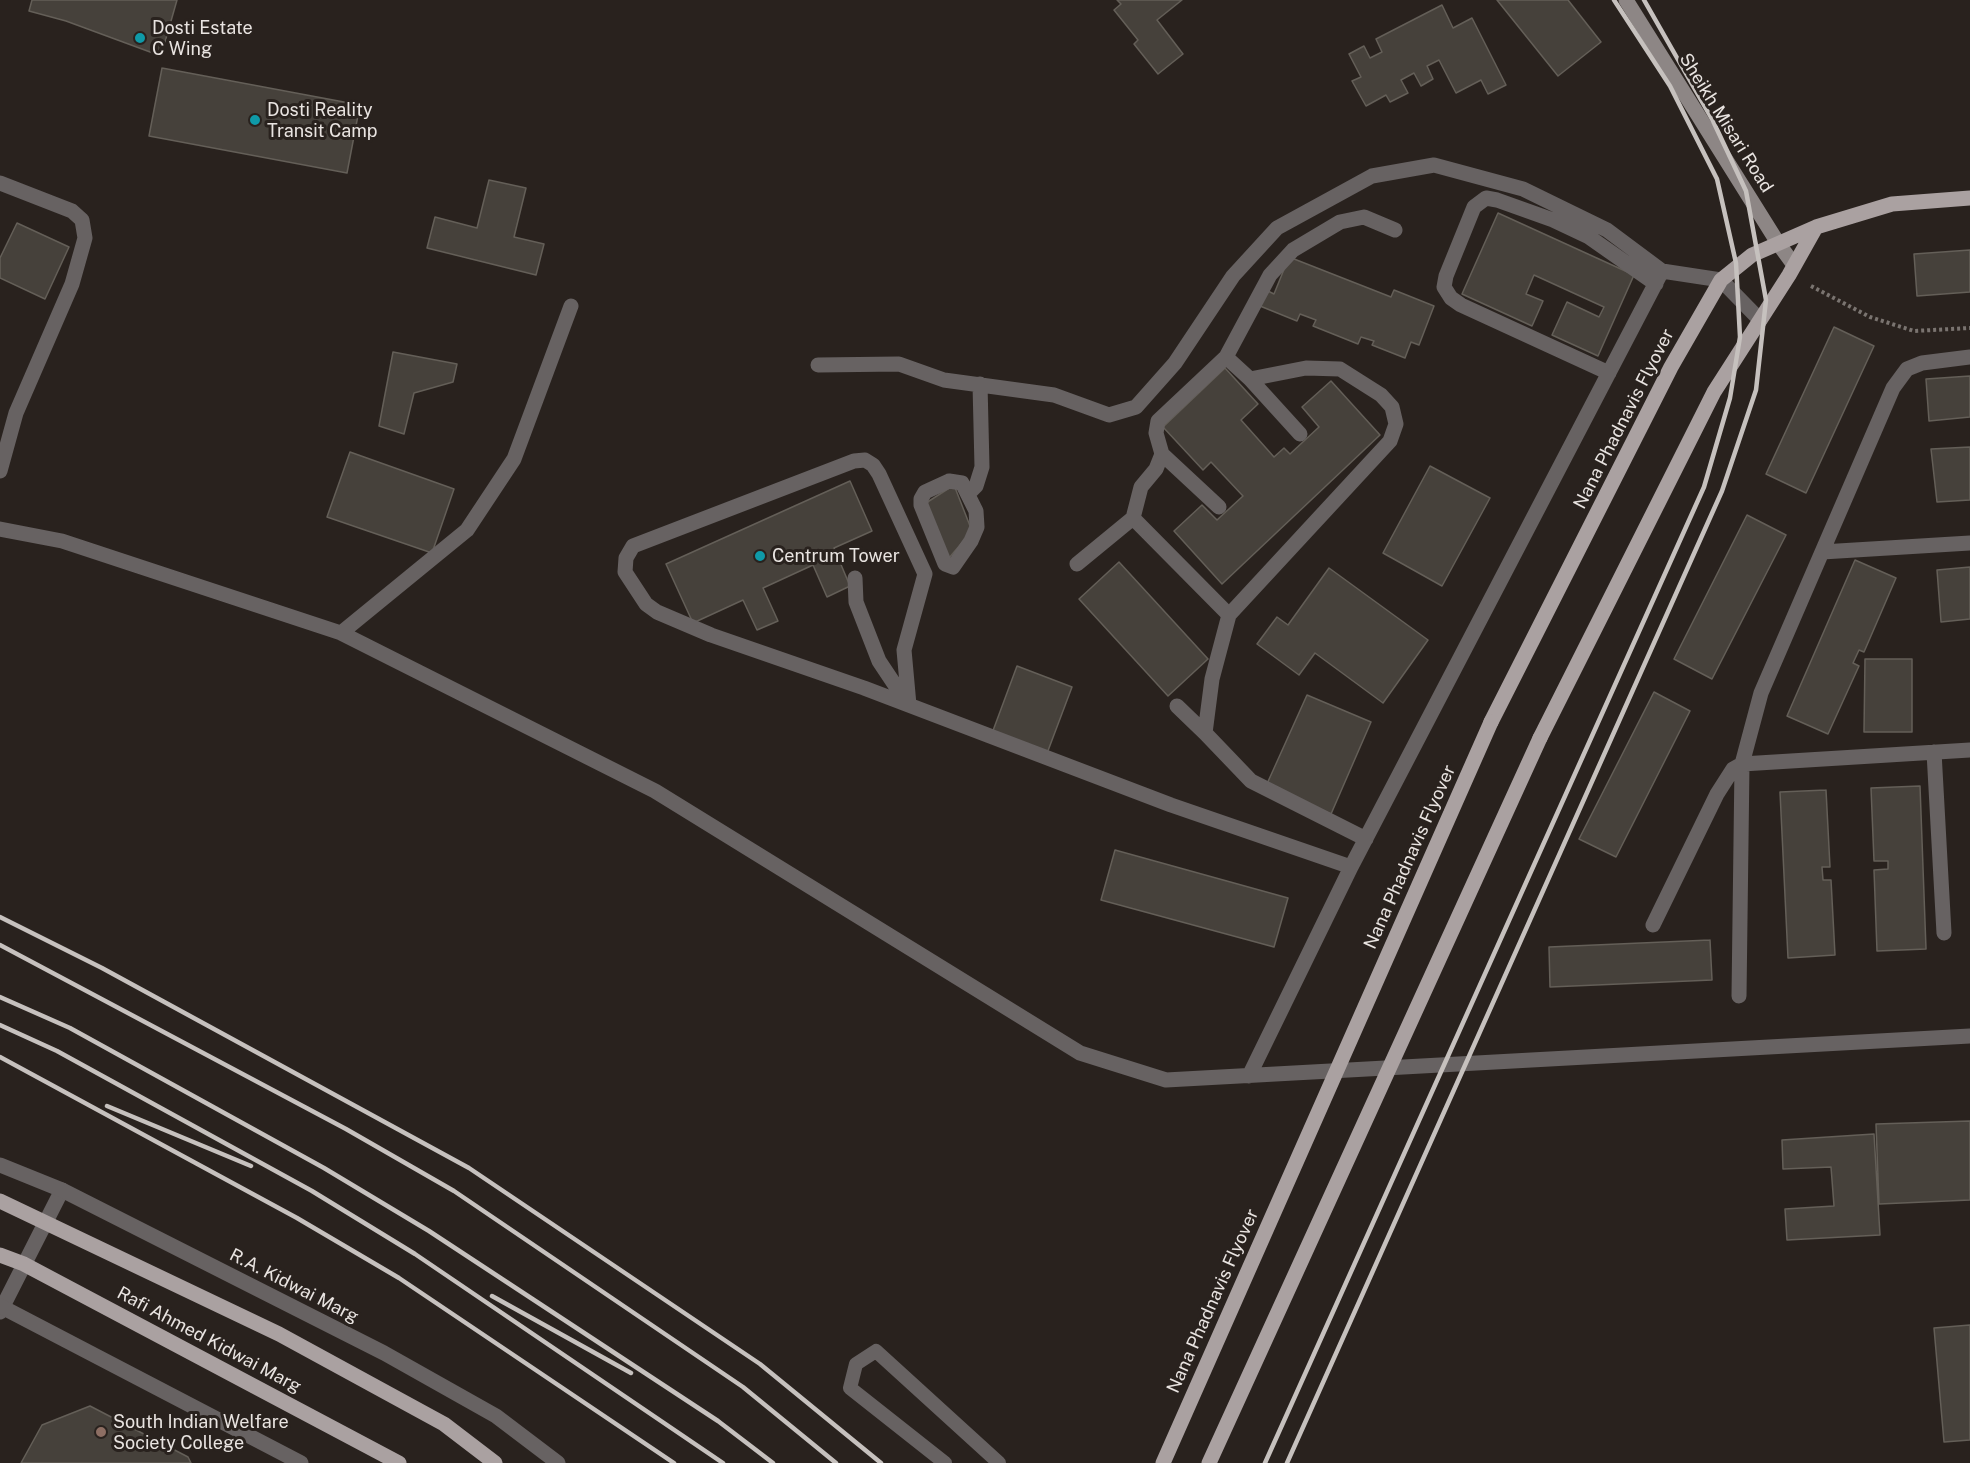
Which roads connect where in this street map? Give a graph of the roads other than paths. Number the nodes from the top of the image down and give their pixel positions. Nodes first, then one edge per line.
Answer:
1 (1626, 0) edge
2 (0, 183) edge
3 (1970, 198) edge
4 (1816, 227) junction
5 (1395, 230) dead end
6 (1778, 243) junction
7 (1794, 265) junction
8 (1659, 278) junction
9 (1721, 280) junction
10 (571, 306) dead end
11 (1760, 320) junction
12 (1226, 357) junction
13 (1970, 357) edge
14 (818, 365) dead end
15 (1610, 373) junction
16 (1250, 379) junction
17 (980, 384) junction
18 (1300, 434) dead end
19 (1162, 454) junction
20 (0, 471) edge
21 (965, 488) junction
22 (1219, 507) dead end
23 (1132, 518) junction
24 (0, 529) edge
25 (1970, 543) edge
26 (1822, 552) junction
27 (1077, 564) dead end
28 (855, 578) dead end
29 (1229, 615) junction
30 (341, 633) junction
31 (909, 705) junction
32 (1177, 706) dead end
33 (1205, 734) junction
34 (1970, 750) edge
35 (1934, 752) junction
36 (1742, 764) junction
37 (1366, 839) junction
38 (1351, 867) junction
39 (1653, 925) dead end
40 (1944, 933) dead end
41 (1739, 996) dead end
42 (1970, 1036) edge
43 (1249, 1076) junction
44 (0, 1165) edge
45 (62, 1190) junction
46 (0, 1201) edge
47 (45, 1221) junction
48 (0, 1255) edge
49 (24, 1264) junction
50 (1, 1308) edge
51 (301, 1463) edge
52 (399, 1463) edge
53 (495, 1463) edge
54 (558, 1463) edge
55 (945, 1463) edge
56 (999, 1463) edge
57 (1162, 1463) edge
58 (1209, 1463) edge

1 - 6 main road, Sheikh Misari Road
2 - 20 street
3 - 4 main road
4 - 6 main road
4 - 7 main road
5 - 12 street
6 - 7 main road, Sheikh Misari Road
6 - 9 main road
7 - 11 main road
8 - 9 street
8 - 15 street
8 - 15 street
8 - 17 street
9 - 11 street
9 - 57 main road, Nana Phadnavis Flyover, bridge
10 - 30 street
11 - 58 main road, bridge
12 - 16 street
12 - 19 street
13 - 26 street
14 - 17 street
15 - 37 street
16 - 18 street
16 - 29 street
17 - 21 street
19 - 22 street
19 - 23 street
21 - 21 street
23 - 27 street
23 - 29 street
24 - 30 street
25 - 26 street
26 - 36 street
28 - 31 street
29 - 33 street
30 - 43 street
31 - 31 street
31 - 38 street
32 - 33 street
33 - 37 street
34 - 35 street
35 - 36 street
35 - 40 street
36 - 39 street
36 - 41 street
37 - 38 street
38 - 43 street
42 - 43 street
44 - 45 street, R.A. Kidwai Marg
45 - 47 street
45 - 54 street, R.A. Kidwai Marg
46 - 47 main road
47 - 49 street
47 - 53 main road
48 - 49 main road, Rafi Ahmed Kidwai Marg
49 - 50 street
49 - 52 main road, Rafi Ahmed Kidwai Marg
50 - 51 street
55 - 56 lane

